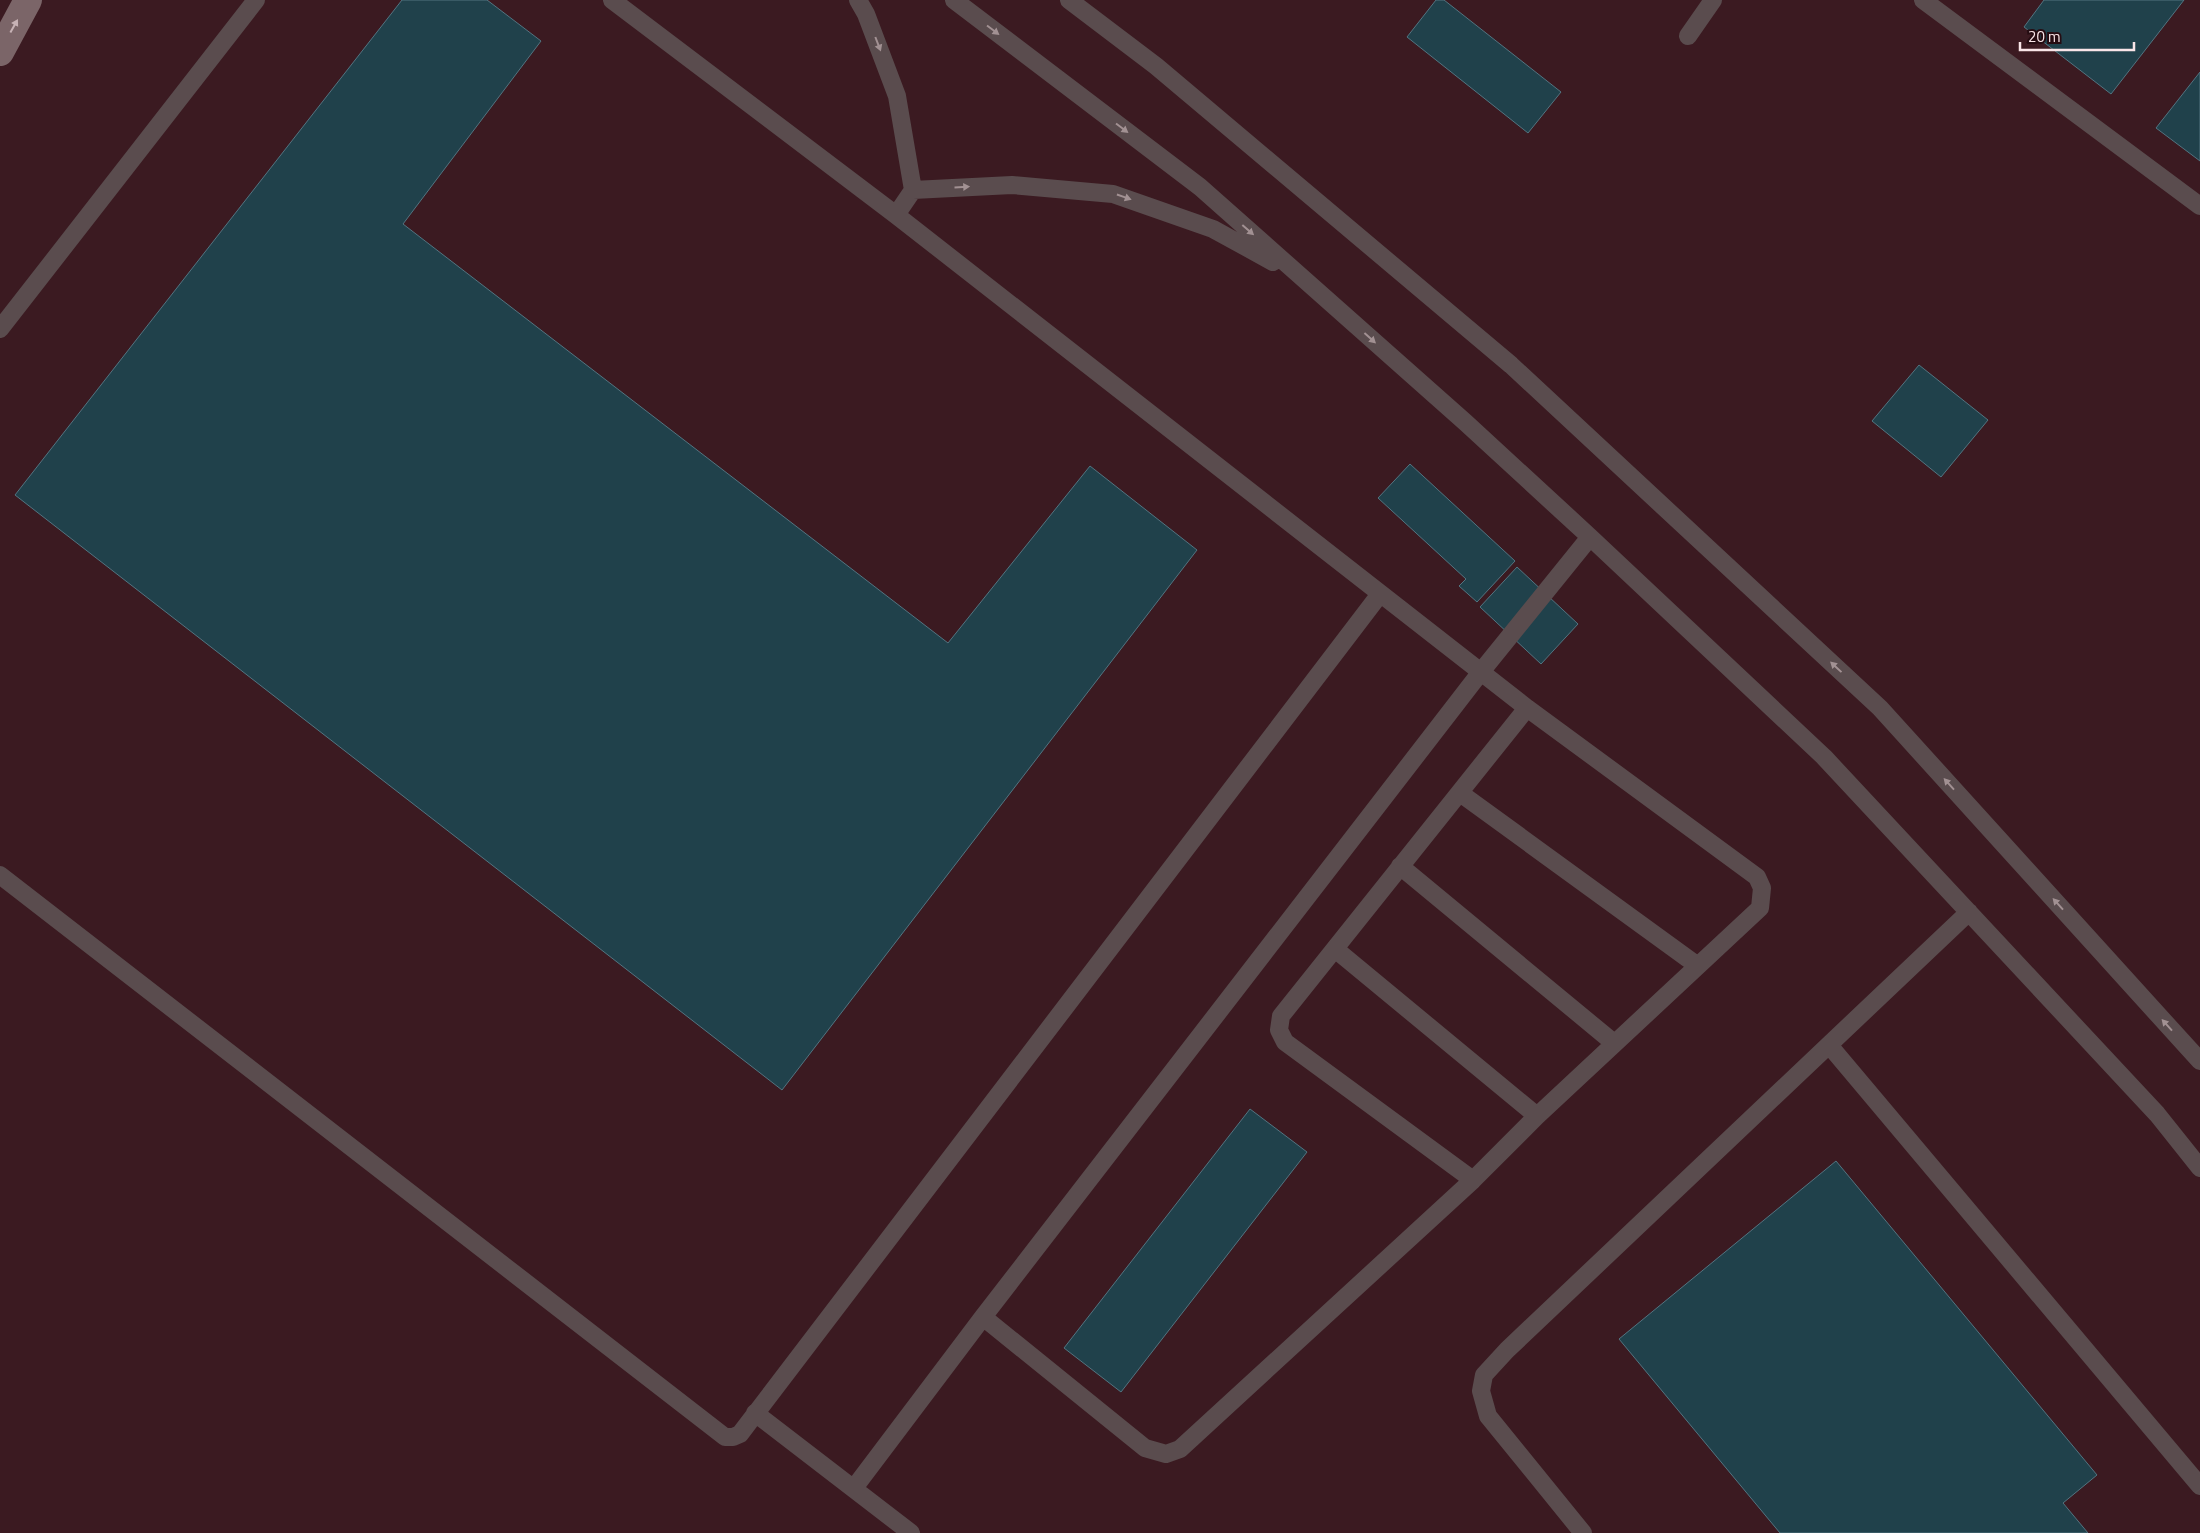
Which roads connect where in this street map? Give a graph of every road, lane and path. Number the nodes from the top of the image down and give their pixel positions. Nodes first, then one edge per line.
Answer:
1 (28, 0) edge
2 (256, 0) edge
3 (612, 0) edge
4 (858, 0) edge
5 (954, 0) edge
6 (1068, 0) edge
7 (1713, 0) edge
8 (1923, 0) edge
9 (1688, 36) dead end
10 (0, 52) edge
11 (914, 190) junction
12 (2200, 206) edge
13 (896, 215) junction
14 (1303, 278) junction
15 (0, 329) edge
16 (1590, 537) junction
17 (1380, 594) junction
18 (1480, 672) junction
19 (1527, 708) junction
20 (1460, 793) junction
21 (1400, 866) junction
22 (0, 875) edge
23 (1969, 912) junction
24 (1334, 949) junction
25 (1698, 966) junction
26 (1614, 1044) junction
27 (1829, 1045) junction
28 (2200, 1061) edge
29 (1536, 1116) junction
30 (2200, 1168) edge
31 (1473, 1180) junction
32 (983, 1317) junction
33 (755, 1413) junction
34 (2200, 1486) edge
35 (854, 1488) junction
36 (911, 1533) edge
37 (1583, 1533) edge

10 -> 1 street
2 - 15 lane
3 - 13 lane
4 -> 11 lane
5 -> 14 lane
28 -> 6 lane
7 - 9 lane
8 - 12 lane
11 - 13 lane
11 -> 14 lane
13 - 17 lane
14 -> 16 lane
16 - 18 lane
16 - 23 lane
17 - 18 lane
17 - 33 lane
18 - 19 lane
18 - 32 lane
19 - 20 lane
19 - 25 lane
20 - 21 lane
20 - 25 lane
21 - 24 lane
21 - 26 lane
22 - 33 lane
23 - 27 lane
23 - 30 lane
24 - 29 lane
24 - 31 lane
25 - 26 lane
26 - 29 lane
27 - 34 lane
27 - 37 lane
29 - 31 lane
31 - 32 lane
32 - 35 lane
33 - 35 lane
35 - 36 lane

